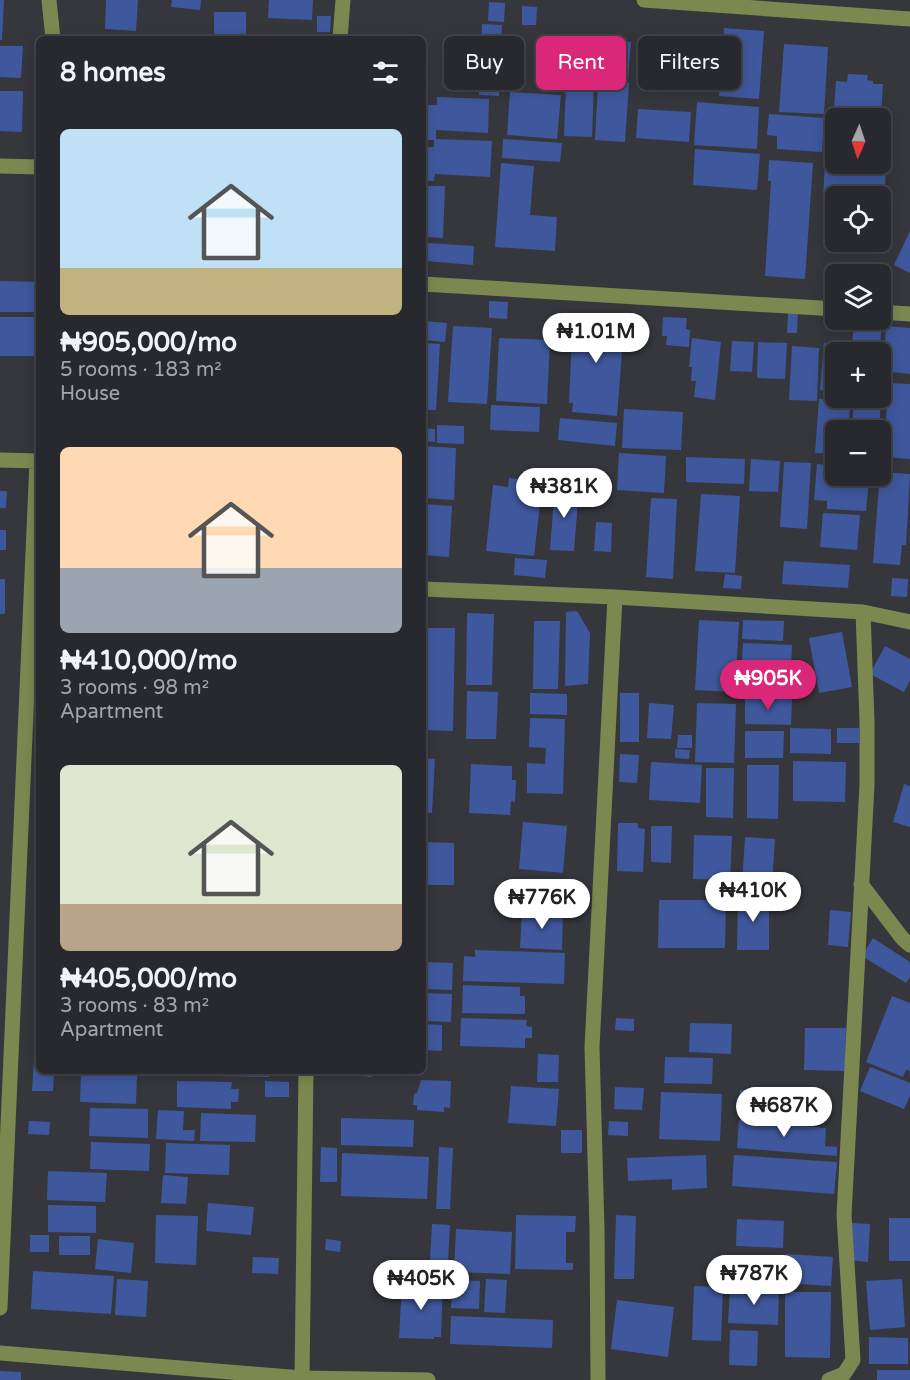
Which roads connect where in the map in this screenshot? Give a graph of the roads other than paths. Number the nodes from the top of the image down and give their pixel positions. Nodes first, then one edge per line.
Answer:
1 (49, 0) edge
2 (343, 0) edge
3 (644, 0) edge
4 (910, 19) edge
5 (53, 36) edge
6 (340, 36) edge
7 (0, 166) edge
8 (36, 167) edge
9 (426, 284) edge
10 (825, 308) edge
11 (891, 313) edge
12 (910, 314) edge
13 (0, 460) edge
14 (36, 461) edge
15 (36, 506) edge
16 (426, 589) edge
17 (615, 597) junction
18 (863, 612) junction
19 (910, 622) edge
20 (861, 884) junction
21 (910, 945) edge
22 (306, 1074) edge
23 (0, 1308) edge
24 (0, 1353) edge
25 (302, 1378) junction
26 (428, 1380) edge
27 (598, 1380) edge
28 (829, 1380) edge

1 - 5 street
2 - 6 street
3 - 4 street
7 - 8 street
9 - 10 street
11 - 12 street
13 - 14 street
15 - 23 street
16 - 17 street
17 - 18 street
17 - 27 street
18 - 19 street
18 - 20 street
20 - 21 street
20 - 28 street
22 - 25 street
24 - 25 street
25 - 26 street

